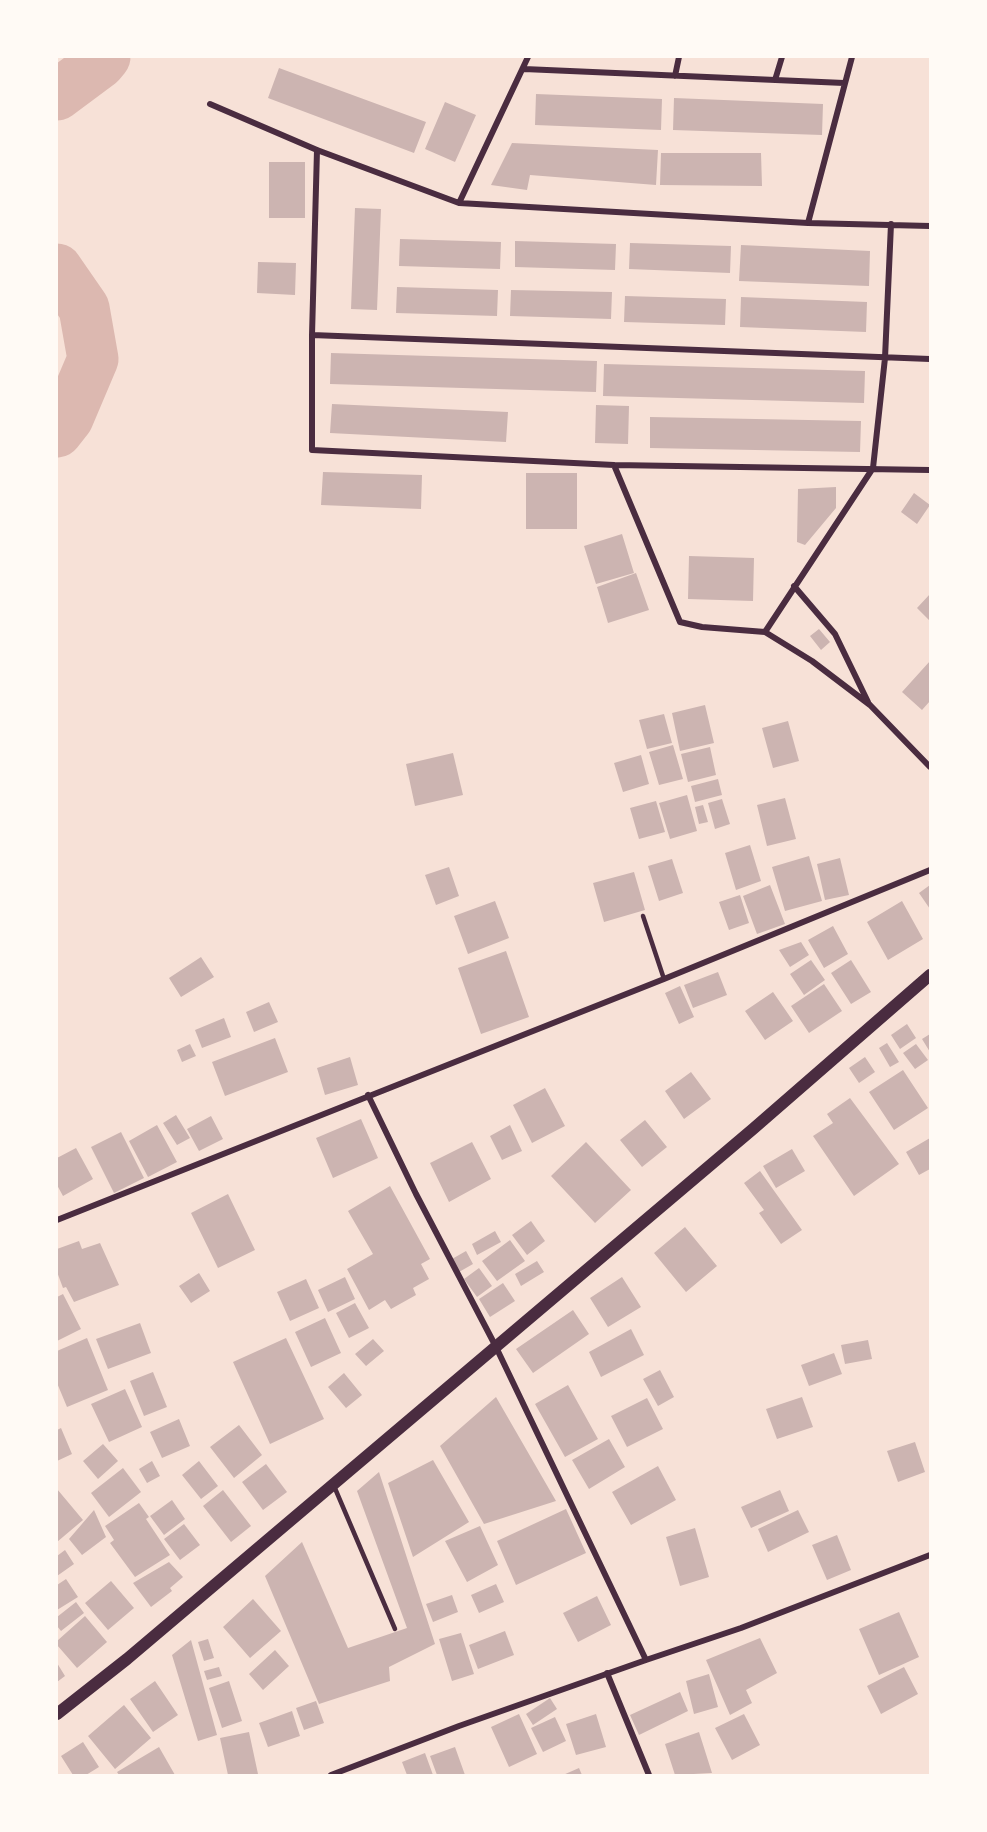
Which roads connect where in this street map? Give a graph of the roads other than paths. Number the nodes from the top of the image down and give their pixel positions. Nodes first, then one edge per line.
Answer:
1 (528, 57) edge
2 (679, 57) edge
3 (782, 57) edge
4 (852, 57) edge
5 (524, 69) junction
6 (675, 76) junction
7 (776, 80) junction
8 (844, 83) junction
9 (210, 104) dead end
10 (317, 150) junction
11 (459, 203) junction
12 (808, 223) junction
13 (891, 224) junction
14 (930, 226) edge
15 (312, 335) junction
16 (885, 358) junction
17 (930, 359) edge
18 (614, 465) junction
19 (873, 468) junction
20 (930, 470) edge
21 (794, 586) junction
22 (765, 632) junction
23 (870, 705) junction
24 (930, 767) edge
25 (930, 870) edge
26 (643, 916) dead end
27 (930, 975) edge
28 (664, 979) junction
29 (368, 1095) junction
30 (57, 1220) edge
31 (495, 1345) junction
32 (333, 1484) junction
33 (930, 1554) edge
34 (395, 1629) dead end
35 (646, 1660) junction
36 (607, 1673) junction
37 (57, 1714) edge
38 (331, 1775) edge
39 (649, 1775) edge

1 - 5 street
2 - 6 street
3 - 7 street
4 - 8 street
5 - 6 street
5 - 11 street
6 - 7 street
7 - 8 street
8 - 12 street
9 - 10 street
10 - 11 street
10 - 15 street
11 - 12 street
12 - 13 street
13 - 14 street
13 - 16 street
15 - 16 street
15 - 18 street
16 - 17 street
16 - 19 street
18 - 19 street
18 - 22 street
19 - 20 street
19 - 21 street
21 - 22 street
21 - 23 street
22 - 23 street
23 - 24 street
25 - 28 street
26 - 28 lane
27 - 31 main road
28 - 29 street
29 - 30 street
29 - 31 street
31 - 32 main road
31 - 35 street
32 - 34 lane
32 - 37 main road
33 - 35 street
35 - 36 street
36 - 38 street
36 - 39 street

